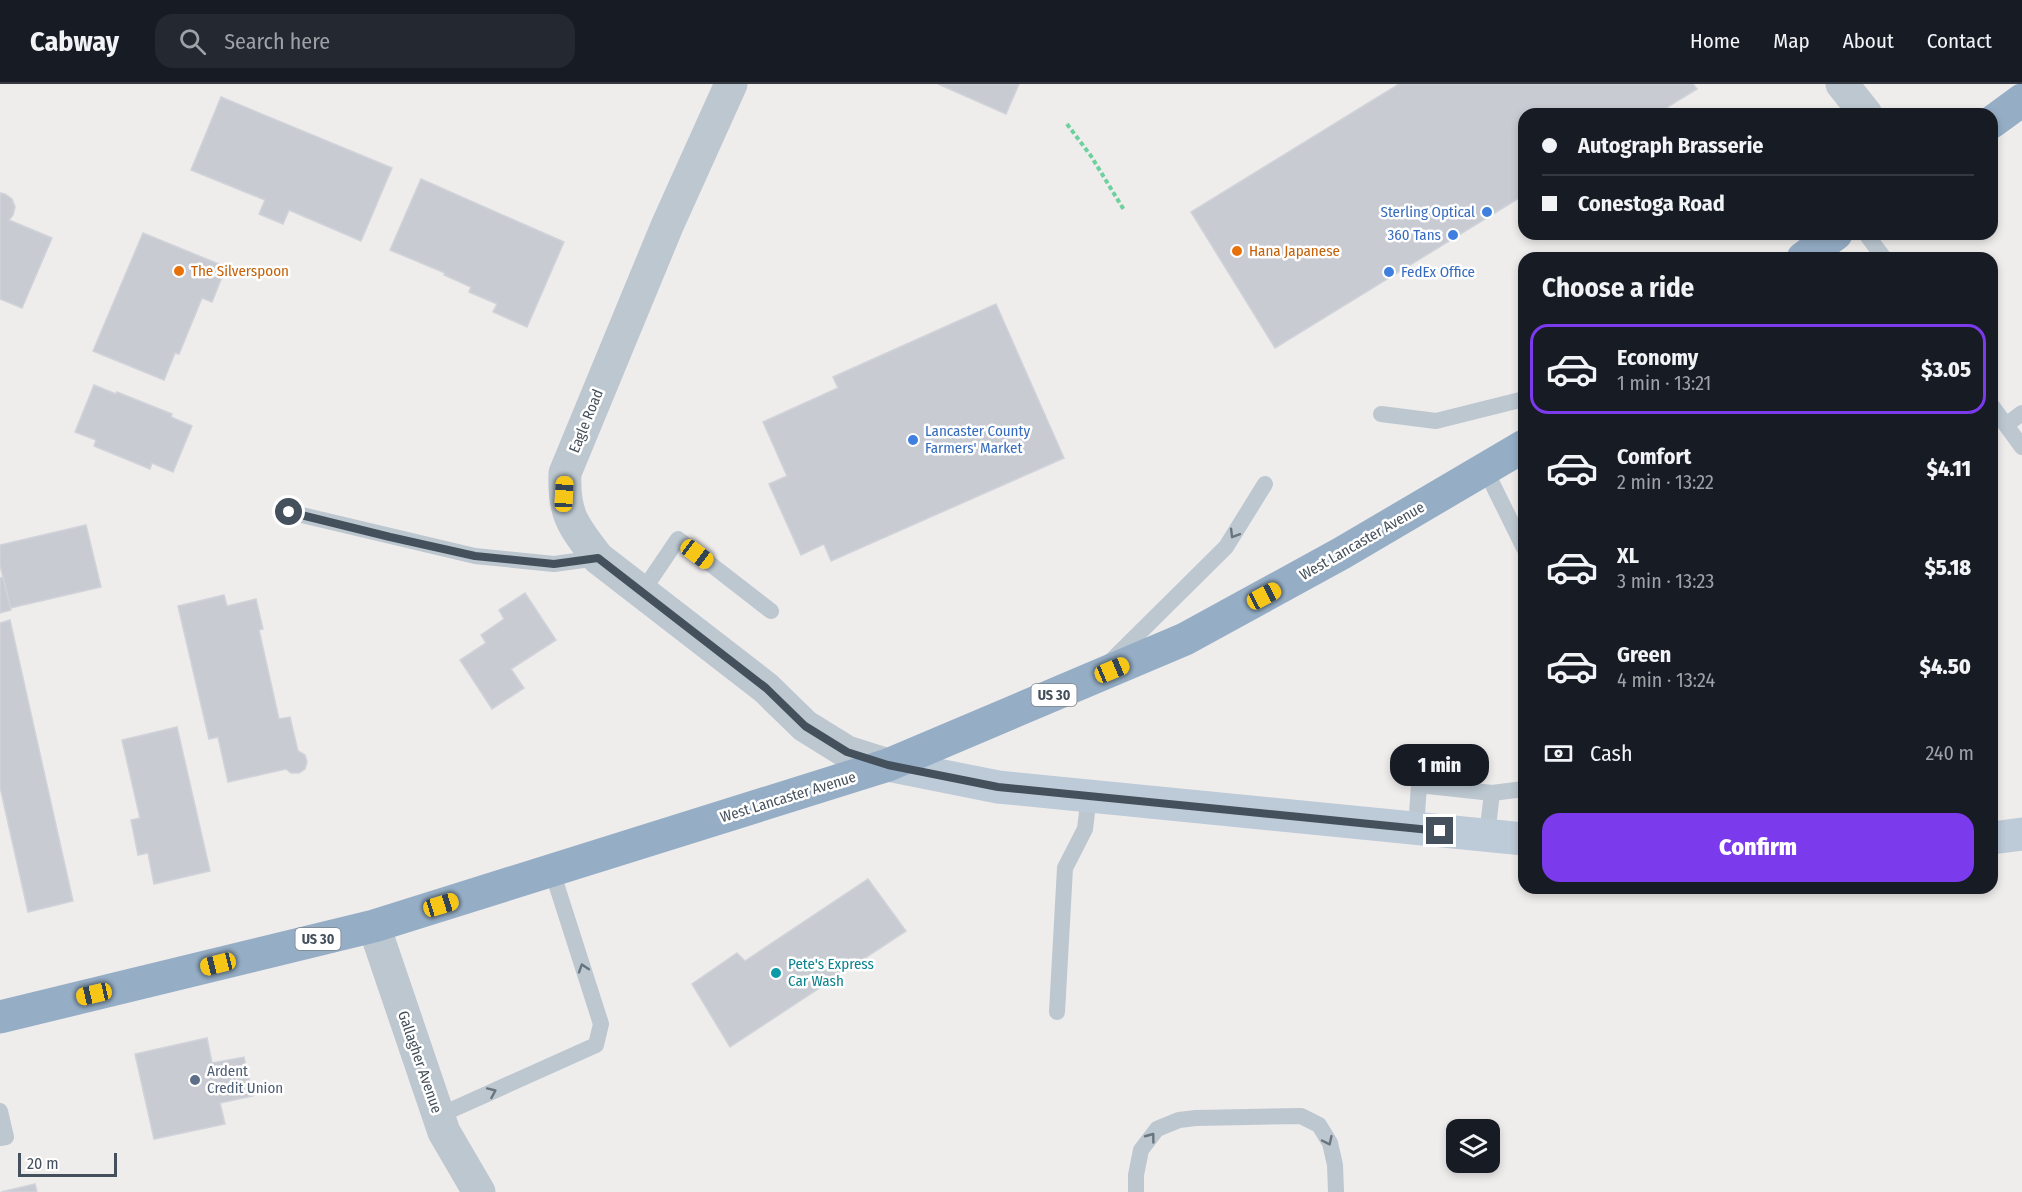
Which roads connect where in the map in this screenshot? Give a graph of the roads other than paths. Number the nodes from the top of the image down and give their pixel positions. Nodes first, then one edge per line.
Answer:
1 (732, 84) edge
2 (1842, 84) edge
3 (2022, 100) edge
4 (1861, 108) edge
5 (1998, 118) edge
6 (1828, 240) edge
7 (1811, 252) edge
8 (1518, 400) edge
9 (2022, 413) edge
10 (1381, 414) dead end
11 (1998, 414) edge
12 (2006, 425) junction
13 (2022, 447) edge
14 (1518, 450) edge
15 (1485, 469) junction
16 (1265, 484) dead end
17 (289, 512) dead end
18 (1518, 536) edge
19 (598, 558) junction
20 (642, 592) junction
21 (771, 610) dead end
22 (1094, 678) junction
23 (888, 765) junction
24 (1518, 790) edge
25 (1492, 793) junction
26 (1089, 796) junction
27 (1416, 828) junction
28 (2022, 834) edge
29 (1487, 835) junction
30 (1998, 837) edge
31 (1518, 838) edge
32 (552, 871) junction
33 (374, 926) junction
34 (1057, 1012) dead end
35 (0, 1017) edge
36 (0, 1111) edge
37 (438, 1116) junction
38 (0, 1138) edge
39 (479, 1192) edge
40 (1136, 1192) edge
41 (1336, 1192) edge

1 - 19 street, Eagle Road
2 - 4 street
3 - 5 highway
6 - 7 highway
8 - 10 lane
9 - 12 lane
11 - 12 lane
12 - 13 lane
14 - 15 highway, West Lancaster Avenue / US 30
15 - 18 lane
15 - 22 highway, West Lancaster Avenue / US 30
16 -> 22 lane
17 - 19 lane
19 - 20 street, Eagle Road
20 - 21 lane
20 - 23 street, Eagle Road
22 - 23 highway, West Lancaster Avenue / US 30
23 - 26 main road
23 - 32 highway, West Lancaster Avenue / US 30
24 - 25 lane
25 - 27 lane
25 - 29 lane
26 - 27 main road
26 - 34 lane
27 - 29 main road
28 - 30 main road
29 - 31 main road
32 - 33 highway, West Lancaster Avenue / US 30
37 -> 32 lane
33 - 35 highway, West Lancaster Avenue / US 30
33 - 37 street, Gallagher Avenue
36 - 38 lane
37 - 39 street, Gallagher Avenue
40 -> 41 lane

